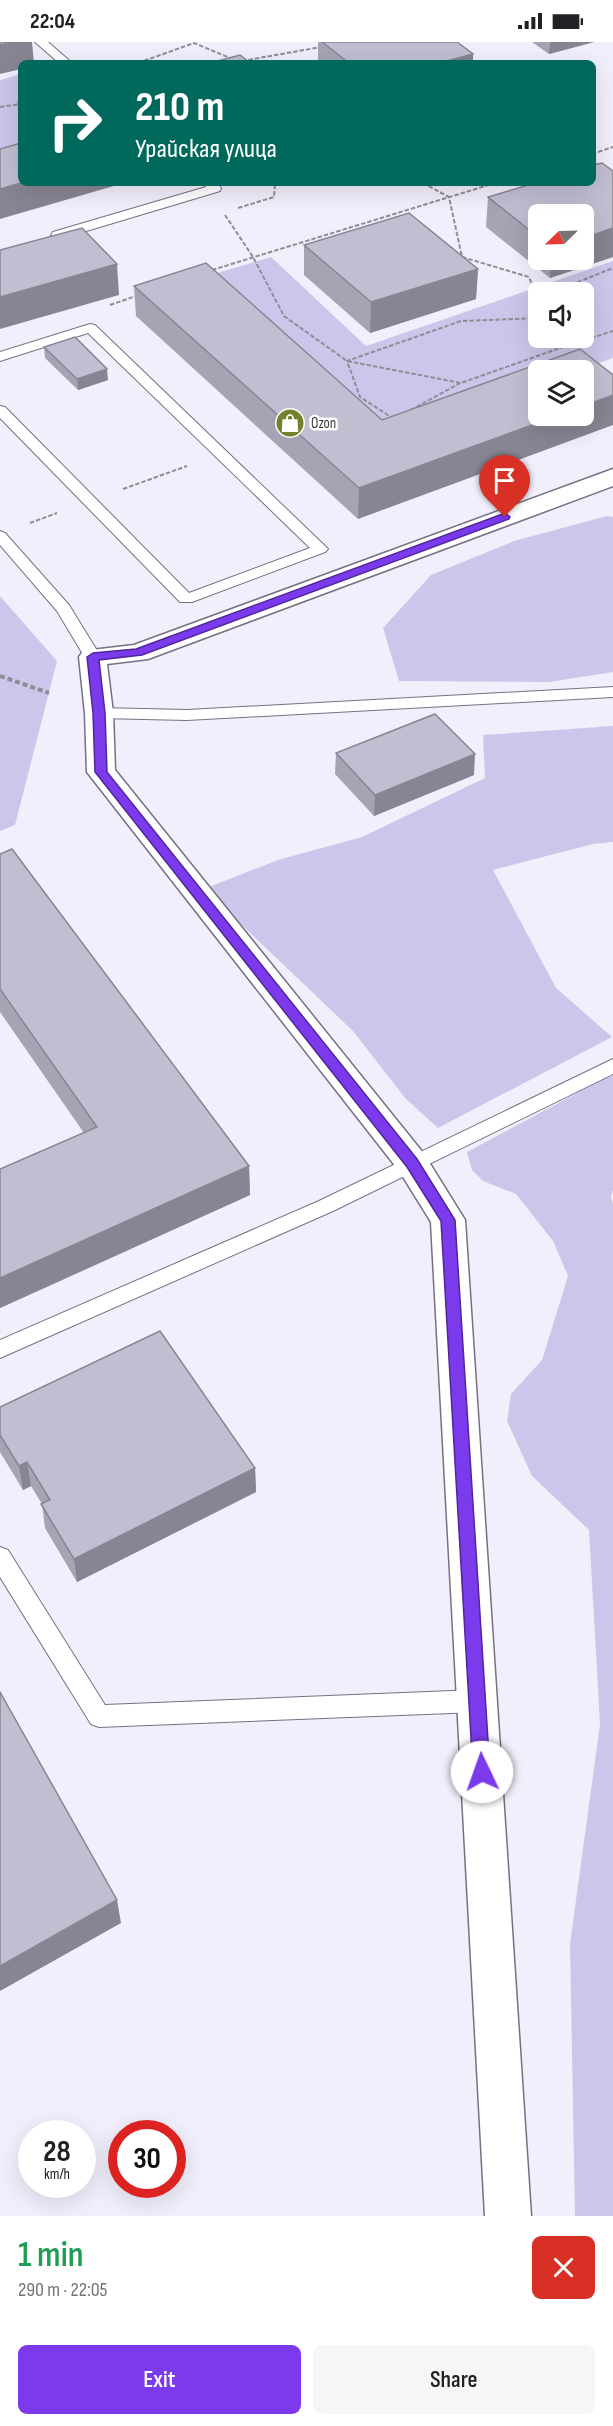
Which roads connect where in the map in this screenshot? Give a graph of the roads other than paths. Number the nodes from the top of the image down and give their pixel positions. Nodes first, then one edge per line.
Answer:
1 (41, 42) edge
2 (62, 60) edge
3 (213, 186) edge
4 (45, 239) edge
5 (0, 357) edge
6 (0, 410) edge
7 (613, 477) edge
8 (0, 536) edge
9 (93, 657) junction
10 (613, 692) edge
11 (99, 713) junction
12 (613, 1066) edge
13 (412, 1163) junction
14 (0, 1349) edge
15 (0, 1557) edge
16 (477, 1701) junction
17 (508, 2216) edge

1 - 2 lane
3 - 4 lane
5 - 6 lane
7 - 9 street
8 - 9 lane
9 - 11 street
10 - 11 lane
11 - 13 street
12 - 13 lane
13 - 14 lane
13 - 16 street
15 - 16 lane
16 - 17 street

